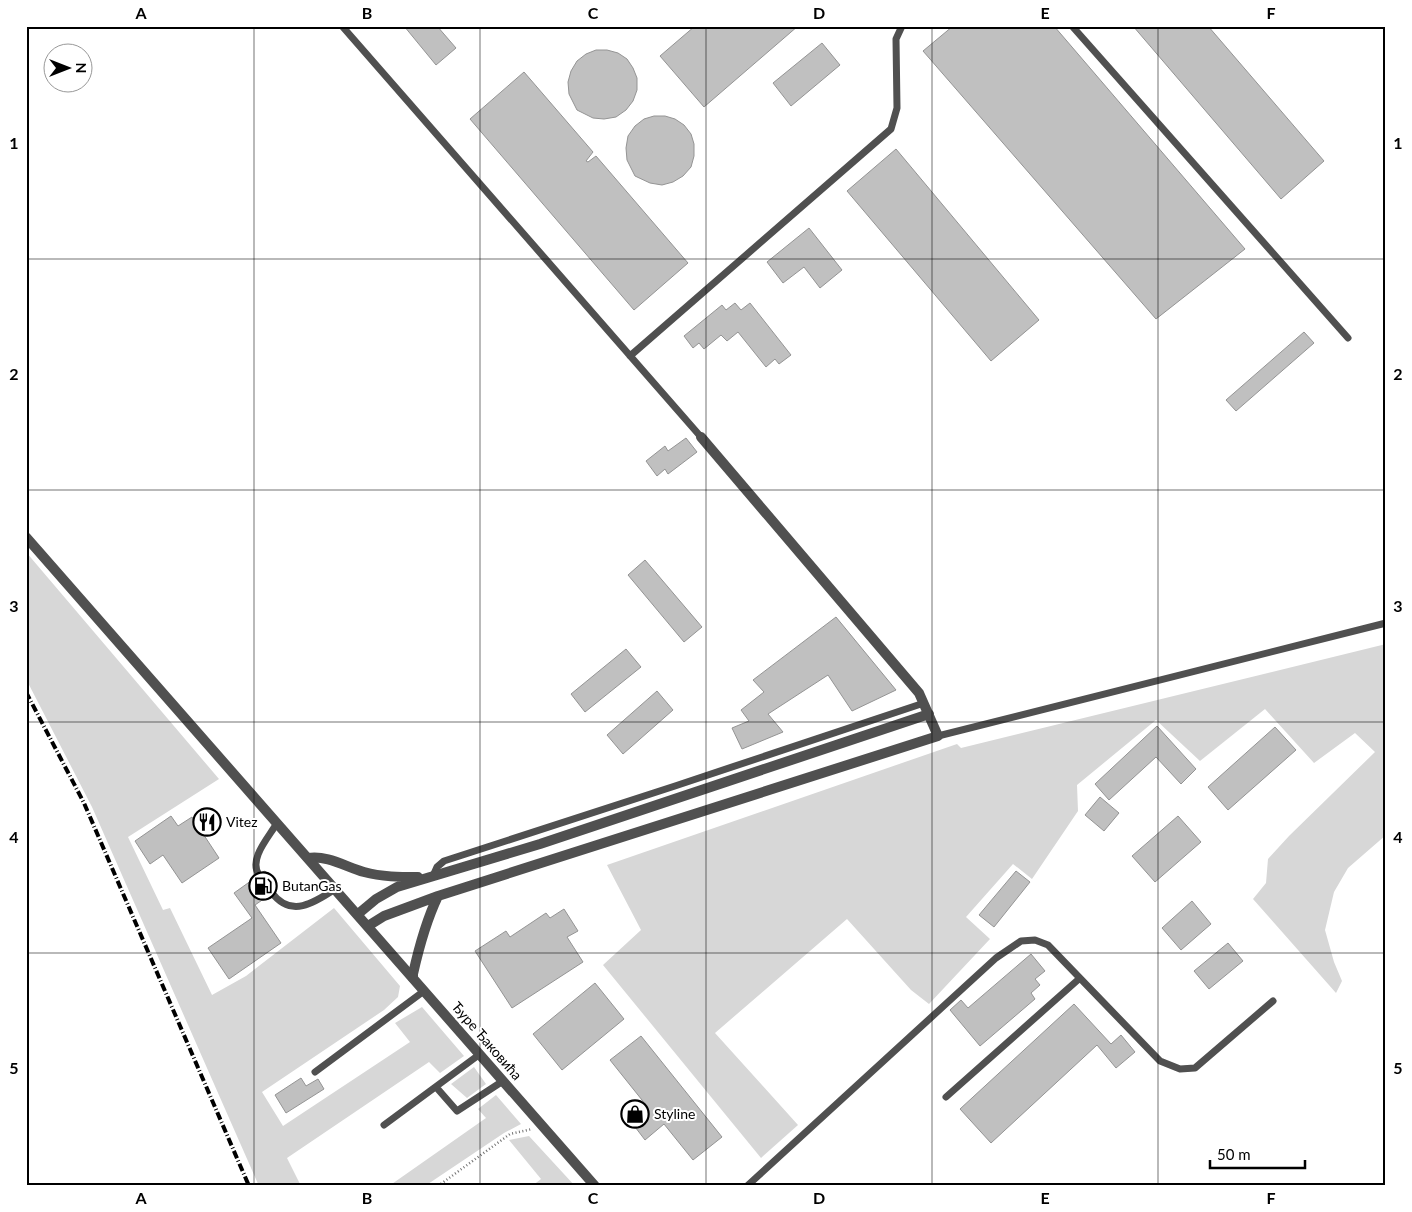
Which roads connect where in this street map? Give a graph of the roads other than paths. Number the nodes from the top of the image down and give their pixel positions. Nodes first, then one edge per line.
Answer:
1 (342, 26) edge
2 (902, 26) edge
3 (1072, 26) edge
4 (1348, 338) dead end
5 (630, 356) junction
6 (701, 437) joint
7 (26, 537) edge
8 (1386, 623) edge
9 (924, 702) junction
10 (929, 714) junction
11 (938, 736) junction
12 (277, 823) junction
13 (308, 858) junction
14 (259, 875) dead end
15 (431, 877) junction
16 (335, 889) junction
17 (272, 893) dead end
18 (438, 896) junction
19 (358, 914) junction
20 (368, 926) junction
21 (414, 978) junction
22 (1080, 978) junction
23 (424, 991) junction
24 (1273, 1001) dead end
25 (480, 1054) junction
26 (315, 1072) dead end
27 (503, 1081) junction
28 (436, 1087) junction
29 (946, 1097) dead end
30 (384, 1125) dead end
31 (595, 1186) edge
32 (747, 1186) edge

1 - 5 lane
2 - 5 lane
3 - 4 lane
5 - 6 lane
6 - 9 street
7 - 12 street, Ђуре Ђаковића
8 - 11 lane
9 - 10 street
9 - 15 lane
10 - 11 street
10 - 15 street
11 - 18 street
12 - 13 street, Ђуре Ђаковића
12 - 14 lane
13 - 15 street
13 - 16 street, Ђуре Ђаковића
15 - 19 street
16 - 17 lane
16 - 19 street, Ђуре Ђаковића
18 - 20 street
18 - 21 street
19 - 20 street, Ђуре Ђаковића
20 - 21 street, Ђуре Ђаковића
21 - 23 street, Ђуре Ђаковића
22 - 24 lane
22 - 29 lane
22 - 32 lane
23 - 25 street, Ђуре Ђаковића
23 - 26 lane
25 - 27 street, Ђуре Ђаковића
25 - 28 lane
27 - 28 lane
27 - 31 street, Ђуре Ђаковића
28 - 30 lane

